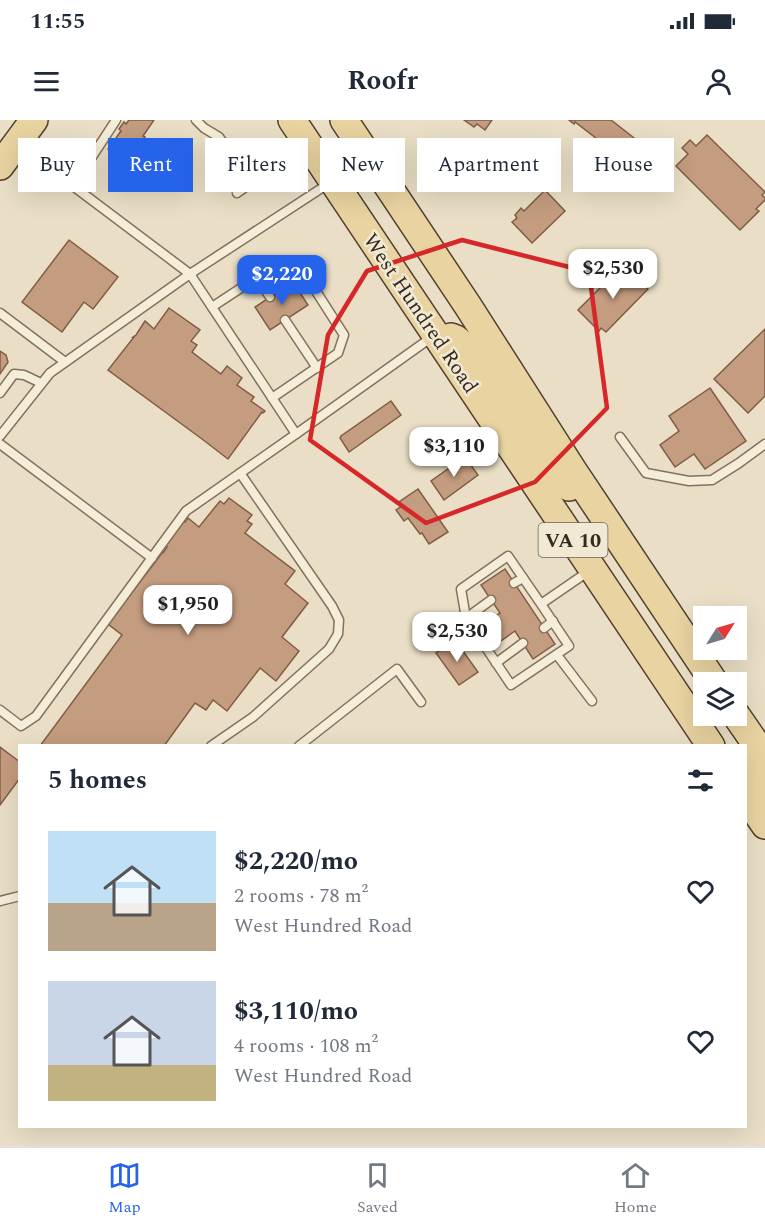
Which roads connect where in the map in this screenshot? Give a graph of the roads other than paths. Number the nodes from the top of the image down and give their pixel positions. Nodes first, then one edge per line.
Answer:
1 (34, 120) edge
2 (116, 120) edge
3 (196, 120) edge
4 (292, 120) edge
5 (344, 120) edge
6 (17, 143) joint
7 (96, 151) edge
8 (320, 162) edge
9 (0, 166) edge
10 (320, 189) edge
11 (81, 192) edge
12 (340, 192) edge
13 (237, 193) dead end
14 (190, 274) junction
15 (257, 278) junction
16 (270, 297) dead end
17 (212, 308) junction
18 (0, 312) edge
19 (285, 320) dead end
20 (435, 334) junction
21 (65, 362) junction
22 (317, 368) junction
23 (41, 383) junction
24 (0, 393) edge
25 (272, 398) junction
26 (2, 430) edge
27 (296, 434) junction
28 (620, 437) dead end
29 (0, 444) edge
30 (765, 444) edge
31 (240, 473) junction
32 (618, 538) junction
33 (152, 558) junction
34 (592, 569) junction
35 (523, 578) junction
36 (514, 583) dead end
37 (491, 600) dead end
38 (541, 604) junction
39 (466, 618) junction
40 (553, 621) junction
41 (544, 628) dead end
42 (432, 643) dead end
43 (523, 643) dead end
44 (556, 655) junction
45 (496, 663) junction
46 (707, 672) edge
47 (592, 701) dead end
48 (422, 702) dead end
49 (0, 710) edge
50 (688, 712) junction
51 (743, 726) edge
52 (214, 744) edge
53 (302, 744) edge
54 (710, 744) edge
55 (725, 744) edge
56 (758, 752) edge
57 (765, 792) edge
58 (747, 798) edge
59 (765, 825) edge
60 (18, 896) edge
61 (0, 901) edge

1 - 6 main road
2 - 7 lane
3 - 13 lane
4 - 8 main road, West Hundred Road / VA 10
5 - 32 main road, West Hundred Road / VA 10
6 - 9 main road
10 - 14 lane
11 - 14 lane
12 - 20 main road, West Hundred Road / VA 10
14 - 17 lane
14 - 21 lane
15 - 16 lane
15 - 17 lane
15 - 22 lane
17 - 25 lane
18 - 21 lane
19 - 22 lane
20 - 27 lane
20 - 32 main road
20 - 34 main road, West Hundred Road / VA 10
21 - 23 lane
22 - 25 lane
23 - 24 lane
23 - 26 lane
25 - 27 lane
27 - 31 lane
28 - 30 lane
29 - 33 lane
31 - 33 lane
31 - 52 lane
32 - 46 main road, West Hundred Road / VA 10
33 - 49 lane
34 - 38 lane
34 - 50 main road, West Hundred Road / VA 10
35 - 36 lane
35 - 38 lane
35 - 39 lane
37 - 39 lane
38 - 40 lane
39 - 42 lane
39 - 45 lane
40 - 41 lane
40 - 44 lane
43 - 45 lane
44 - 45 lane
44 - 47 lane
48 - 53 lane
50 - 54 main road, West Hundred Road / VA 10
50 - 55 main road
51 - 56 main road
56 - 57 main road
58 - 59 main road
60 - 61 lane

